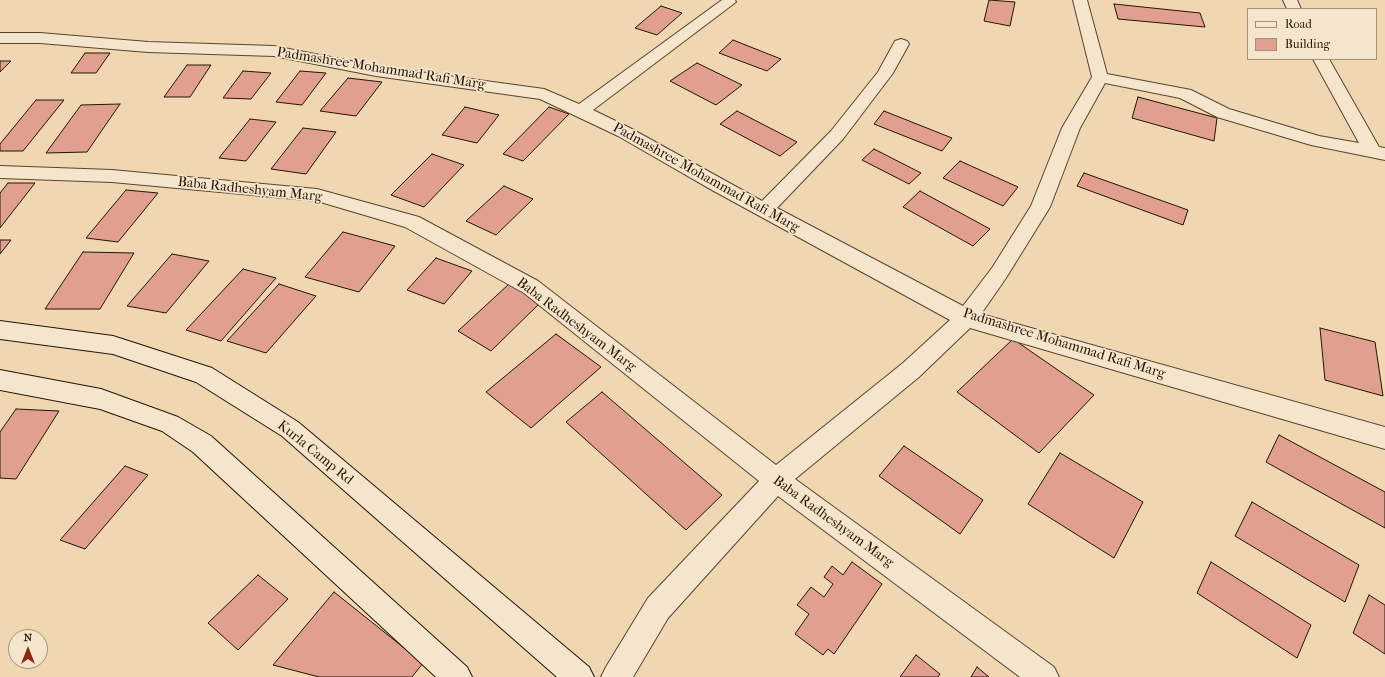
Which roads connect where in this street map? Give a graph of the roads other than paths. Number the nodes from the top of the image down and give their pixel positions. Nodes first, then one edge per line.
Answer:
1 (1080, 0) edge
2 (729, 2) dead end
3 (0, 38) edge
4 (901, 44) dead end
5 (1322, 60) edge
6 (1100, 77) junction
7 (581, 112) junction
8 (1379, 153) edge
9 (0, 172) edge
10 (764, 210) junction
11 (966, 318) junction
12 (0, 330) edge
13 (0, 380) edge
14 (1385, 438) edge
15 (776, 480) junction
16 (457, 677) edge
17 (579, 677) edge
18 (616, 677) edge
19 (1044, 677) edge

1 - 6 street
2 - 7 street
3 - 7 street, Padmashree Mohammad Rafi Marg
4 - 10 street
5 - 8 street
6 - 8 street
6 - 11 street
7 - 10 street, Padmashree Mohammad Rafi Marg
9 - 15 street, Baba Radheshyam Marg
10 - 11 street, Padmashree Mohammad Rafi Marg
11 - 14 street, Padmashree Mohammad Rafi Marg
11 - 15 street
12 - 17 street, Kurla Camp Rd
13 - 16 street
15 - 18 street
15 - 19 street, Baba Radheshyam Marg

